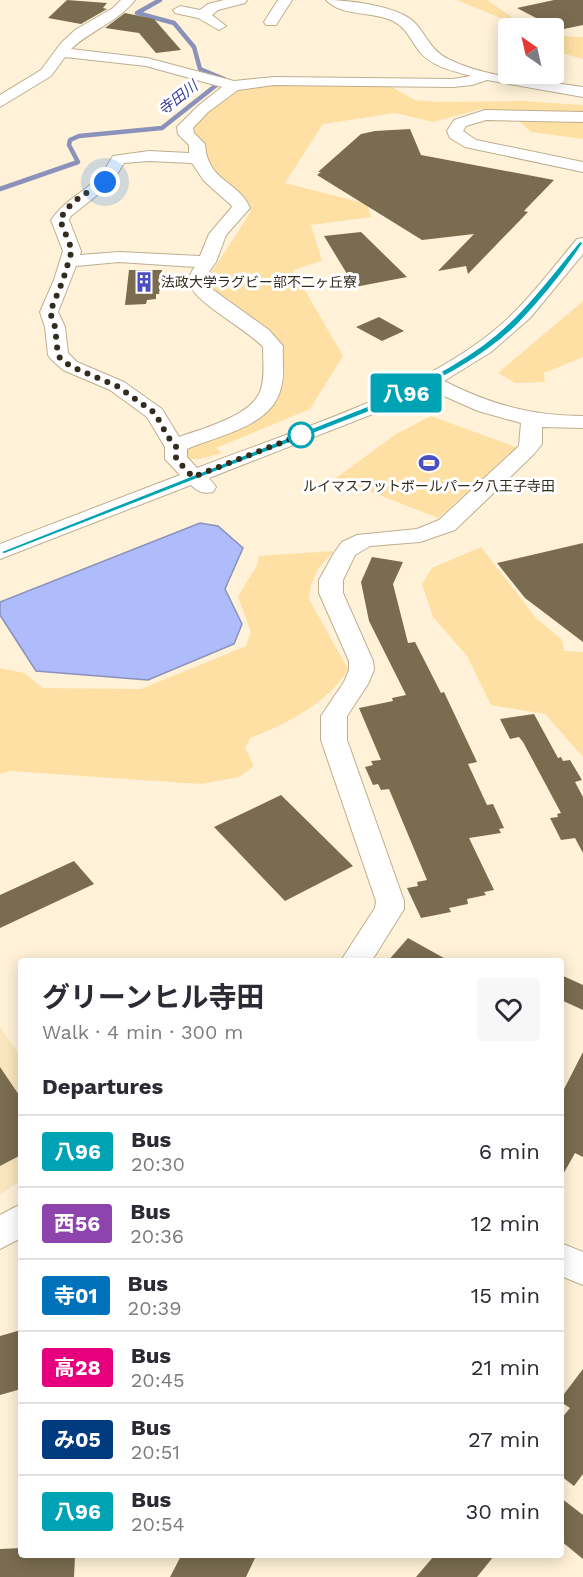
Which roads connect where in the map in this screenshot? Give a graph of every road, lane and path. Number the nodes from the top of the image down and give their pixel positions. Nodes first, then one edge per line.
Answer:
1 (128, 0) edge
2 (240, 0) edge
3 (285, 0) edge
4 (333, 0) edge
5 (180, 10) dead end
6 (203, 15) junction
7 (272, 22) dead end
8 (219, 26) dead end
9 (63, 52) junction
10 (486, 75) junction
11 (224, 84) junction
12 (583, 92) edge
13 (0, 102) edge
14 (583, 117) edge
15 (196, 158) junction
16 (583, 167) edge
17 (583, 243) edge
18 (69, 261) junction
19 (207, 262) junction
20 (583, 267) edge
21 (436, 385) junction
22 (532, 420) junction
23 (583, 422) edge
24 (176, 446) junction
25 (199, 482) junction
26 (0, 552) edge
27 (0, 567) edge
28 (358, 958) edge
29 (18, 1221) edge
30 (0, 1234) edge
31 (564, 1260) edge
32 (583, 1269) edge

1 - 9 street
2 - 6 street
3 - 7 street
4 - 10 street
5 - 6 street
6 - 8 street
9 - 11 street
9 - 13 street
10 - 11 street
10 - 12 street
11 - 15 street
14 - 16 street
15 - 18 street
15 - 19 street
17 - 21 street
18 - 19 street
18 - 24 street
19 - 24 street
20 - 21 street
21 - 22 street
21 - 25 street
22 - 23 street
22 - 28 street
24 - 25 street
25 - 26 street
25 - 27 street
29 - 30 street
31 - 32 street

